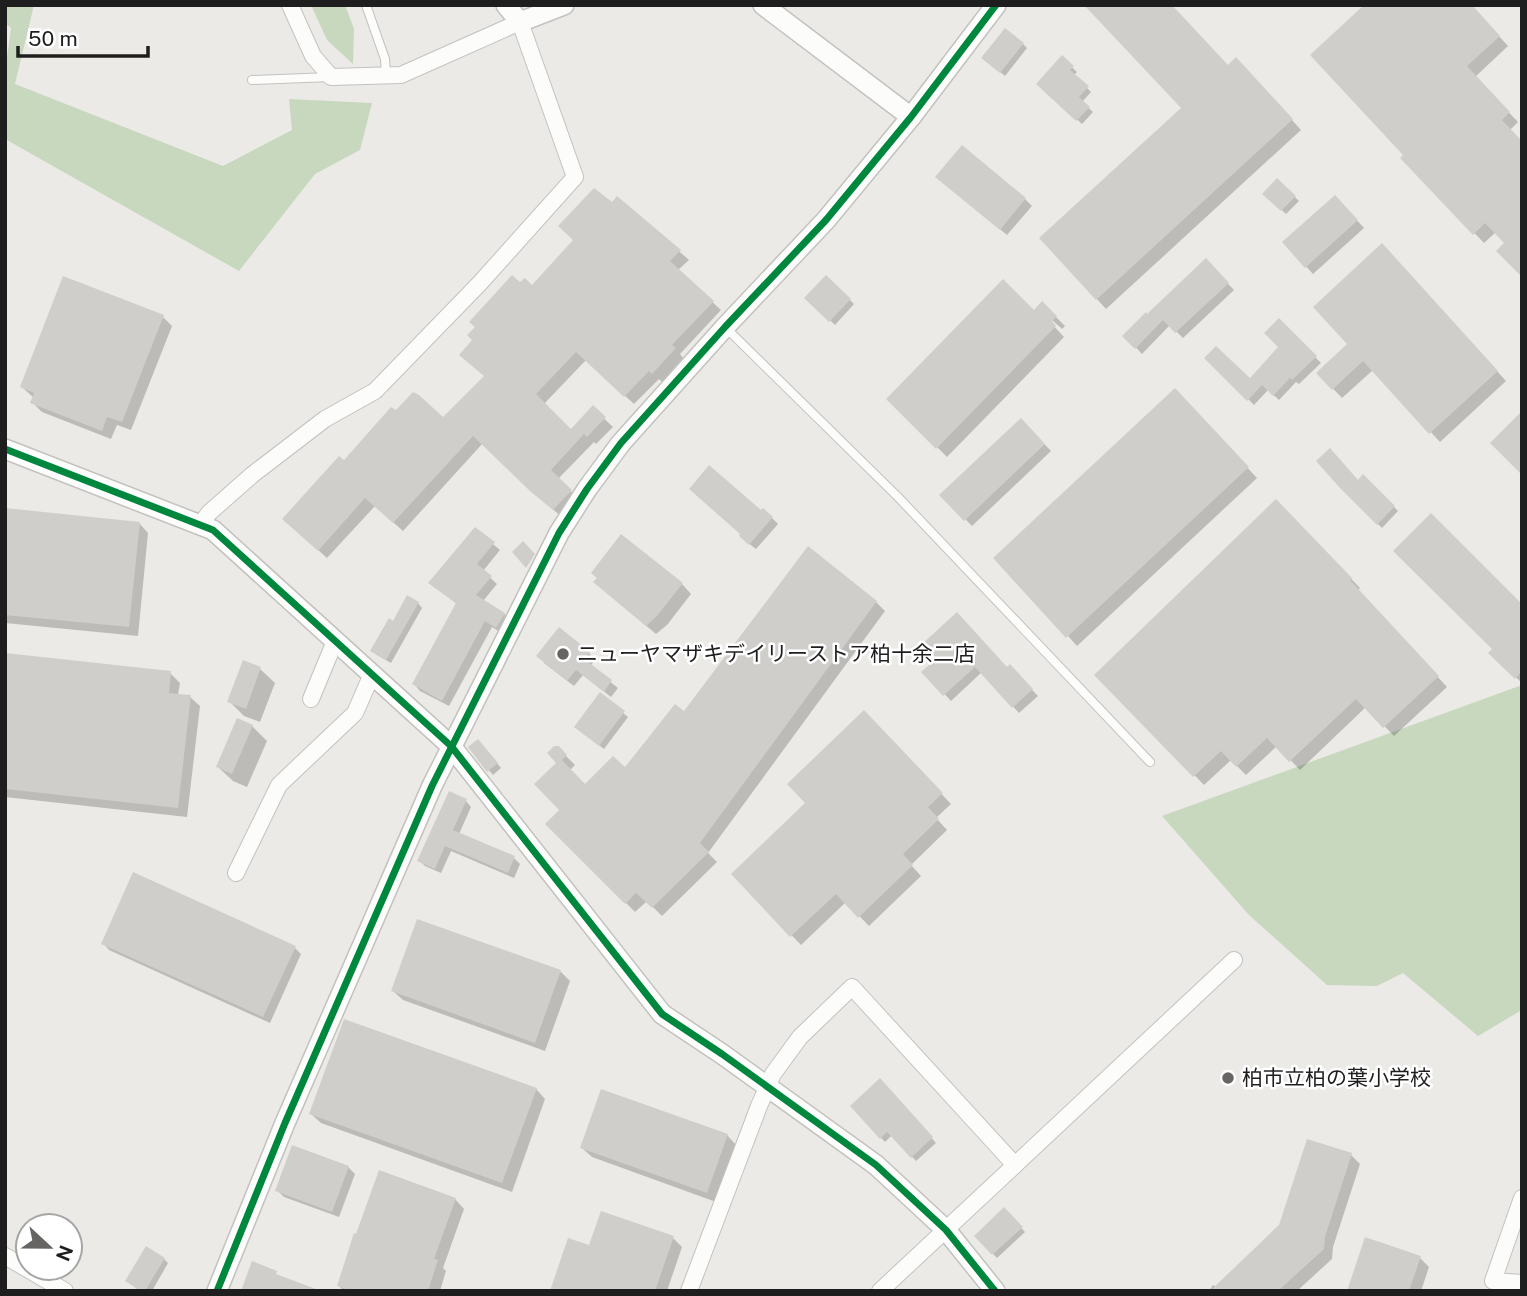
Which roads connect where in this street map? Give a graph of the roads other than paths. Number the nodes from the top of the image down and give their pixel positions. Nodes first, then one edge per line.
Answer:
1 (290, 5) edge
2 (366, 5) edge
3 (506, 5) edge
4 (564, 5) edge
5 (763, 5) edge
6 (996, 5) edge
7 (520, 22) junction
8 (386, 75) junction
9 (331, 77) junction
10 (252, 80) dead end
11 (911, 117) junction
12 (725, 327) junction
13 (5, 449) edge
14 (201, 524) junction
15 (335, 642) junction
16 (372, 674) junction
17 (311, 699) dead end
18 (451, 746) junction
19 (1150, 762) dead end
20 (236, 873) dead end
21 (1234, 960) dead end
22 (767, 1087) junction
23 (1016, 1165) junction
24 (1522, 1198) edge
25 (946, 1230) junction
26 (5, 1256) edge
27 (1522, 1283) edge
28 (694, 1289) edge
29 (65, 1291) edge
30 (217, 1291) edge
31 (880, 1291) edge
32 (995, 1291) edge

1 - 9 street
2 - 8 lane
3 - 7 street
4 - 7 street
5 - 11 street
6 - 11 street
7 - 8 street
7 - 14 street
8 - 9 street
9 - 10 lane
11 - 12 street
12 - 18 street
12 - 19 lane
13 - 14 street
14 - 15 street
15 - 16 street
15 - 17 street
16 - 18 street
16 - 20 street
18 - 22 street
18 - 30 street
21 - 23 street
22 - 23 street
22 - 25 street
22 - 28 street
23 - 25 street
24 - 27 street
25 - 31 street
25 - 32 street
26 - 29 street

